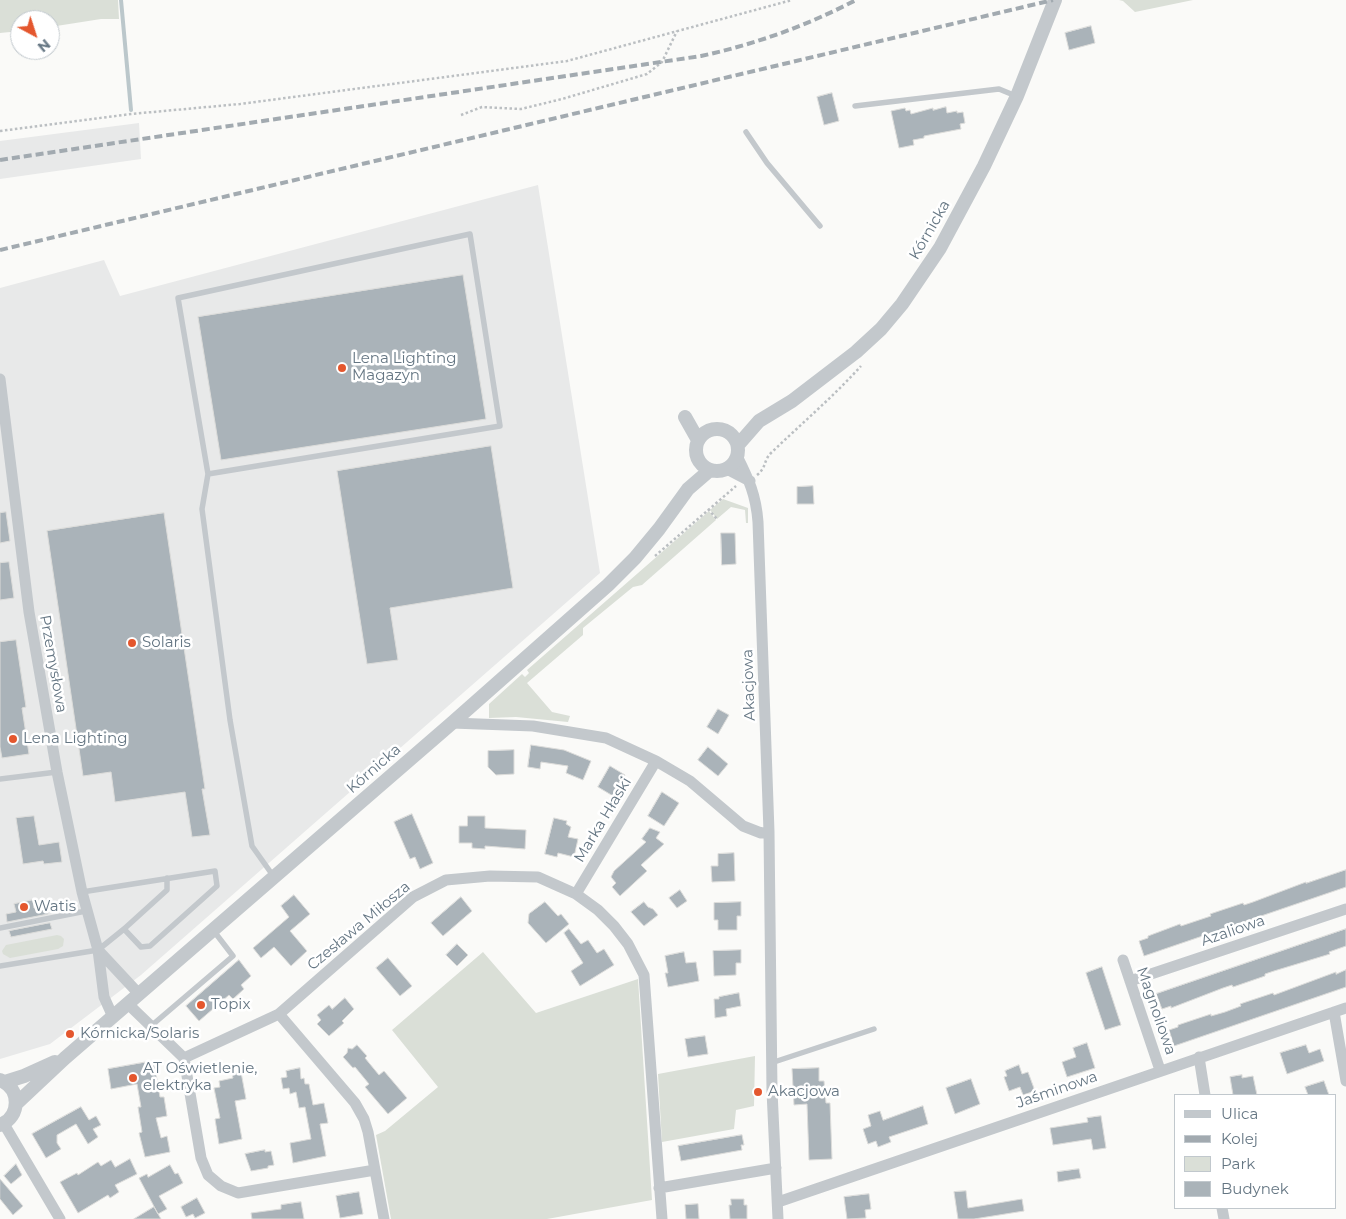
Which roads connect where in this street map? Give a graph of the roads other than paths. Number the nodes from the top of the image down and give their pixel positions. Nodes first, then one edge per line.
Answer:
1 (1055, 0) edge
2 (1017, 96) junction
3 (855, 106) dead end
4 (746, 132) dead end
5 (820, 226) dead end
6 (0, 379) edge
7 (759, 421) junction
8 (708, 430) junction
9 (724, 430) junction
10 (698, 440) junction
11 (738, 451) junction
12 (698, 459) junction
13 (726, 469) junction
14 (710, 470) junction
15 (208, 474) junction
16 (750, 481) junction
17 (688, 489) junction
18 (452, 722) junction
19 (656, 761) junction
20 (58, 772) junction
21 (0, 779) edge
22 (769, 832) junction
23 (168, 878) junction
24 (274, 878) junction
25 (82, 892) junction
26 (576, 894) junction
27 (1346, 909) edge
28 (86, 912) junction
29 (0, 928) edge
30 (124, 929) junction
31 (213, 930) junction
32 (98, 950) junction
33 (1123, 960) dead end
34 (0, 966) edge
35 (1130, 981) junction
36 (139, 994) junction
37 (128, 1004) junction
38 (1346, 1008) edge
39 (1334, 1012) junction
40 (279, 1014) junction
41 (113, 1017) junction
42 (151, 1026) junction
43 (874, 1029) dead end
44 (1199, 1057) junction
45 (65, 1058) junction
46 (184, 1058) junction
47 (771, 1063) junction
48 (1160, 1070) junction
49 (2, 1081) edge
50 (1346, 1081) edge
51 (1205, 1094) edge
52 (16, 1104) junction
53 (2, 1124) edge
54 (776, 1168) junction
55 (375, 1170) junction
56 (659, 1188) junction
57 (778, 1202) junction
58 (60, 1219) edge
59 (384, 1219) edge
60 (662, 1219) edge
61 (778, 1219) edge

1 - 2 street, Kórnicka
2 - 3 lane
2 - 7 street, Kórnicka
4 - 5 lane
6 - 20 street, Przemysłowa
7 - 9 street
7 - 11 street
8 - 9 street
8 - 10 street
8 - 10 street
9 - 11 street
10 - 12 street
11 - 13 street
11 - 16 street, Akacjowa
12 - 14 street
12 - 17 street
13 - 14 street
13 - 16 street
14 - 17 street
15 - 15 lane
15 - 24 lane
16 - 22 street, Akacjowa
17 - 18 street, Kórnicka
18 - 19 street
18 - 24 street, Kórnicka
19 - 22 street
19 - 26 street, Marka Hłaski
20 - 21 lane
20 - 25 street, Przemysłowa
22 - 47 street, Akacjowa
23 - 25 lane
23 - 30 lane
23 - 30 lane
24 - 31 street, Kórnicka
25 - 28 street, Przemysłowa
26 - 40 street, Czesława Miłosza
26 - 56 street, Czesława Miłosza
27 - 35 street, Azaliowa
28 - 29 lane
28 - 32 street, Przemysłowa
30 - 32 lane
31 - 36 street, Kórnicka
31 - 42 lane
32 - 34 lane
32 - 36 street, Przemysłowa
32 - 41 street, Przemysłowa
33 - 35 street, Magnoliowa
35 - 48 street, Magnoliowa
36 - 37 street, Kórnicka
37 - 41 street, Kórnicka
37 - 42 street
38 - 39 street, Jaśminowa
39 - 44 street, Jaśminowa
39 - 50 street
40 - 46 street, Czesława Miłosza
40 - 55 street
41 - 45 street, Kórnicka
42 - 46 street
43 - 47 lane
44 - 48 street, Jaśminowa
44 - 51 street
45 - 49 street, Kórnicka
45 - 52 street, Kórnicka
46 - 55 street
47 - 54 street, Akacjowa
48 - 57 street, Jaśminowa
49 - 52 street
52 - 53 street, Kórnicka
53 - 58 street
54 - 56 street
54 - 57 street, Akacjowa
55 - 59 street
56 - 60 street, Czesława Miłosza
57 - 61 street, Akacjowa

